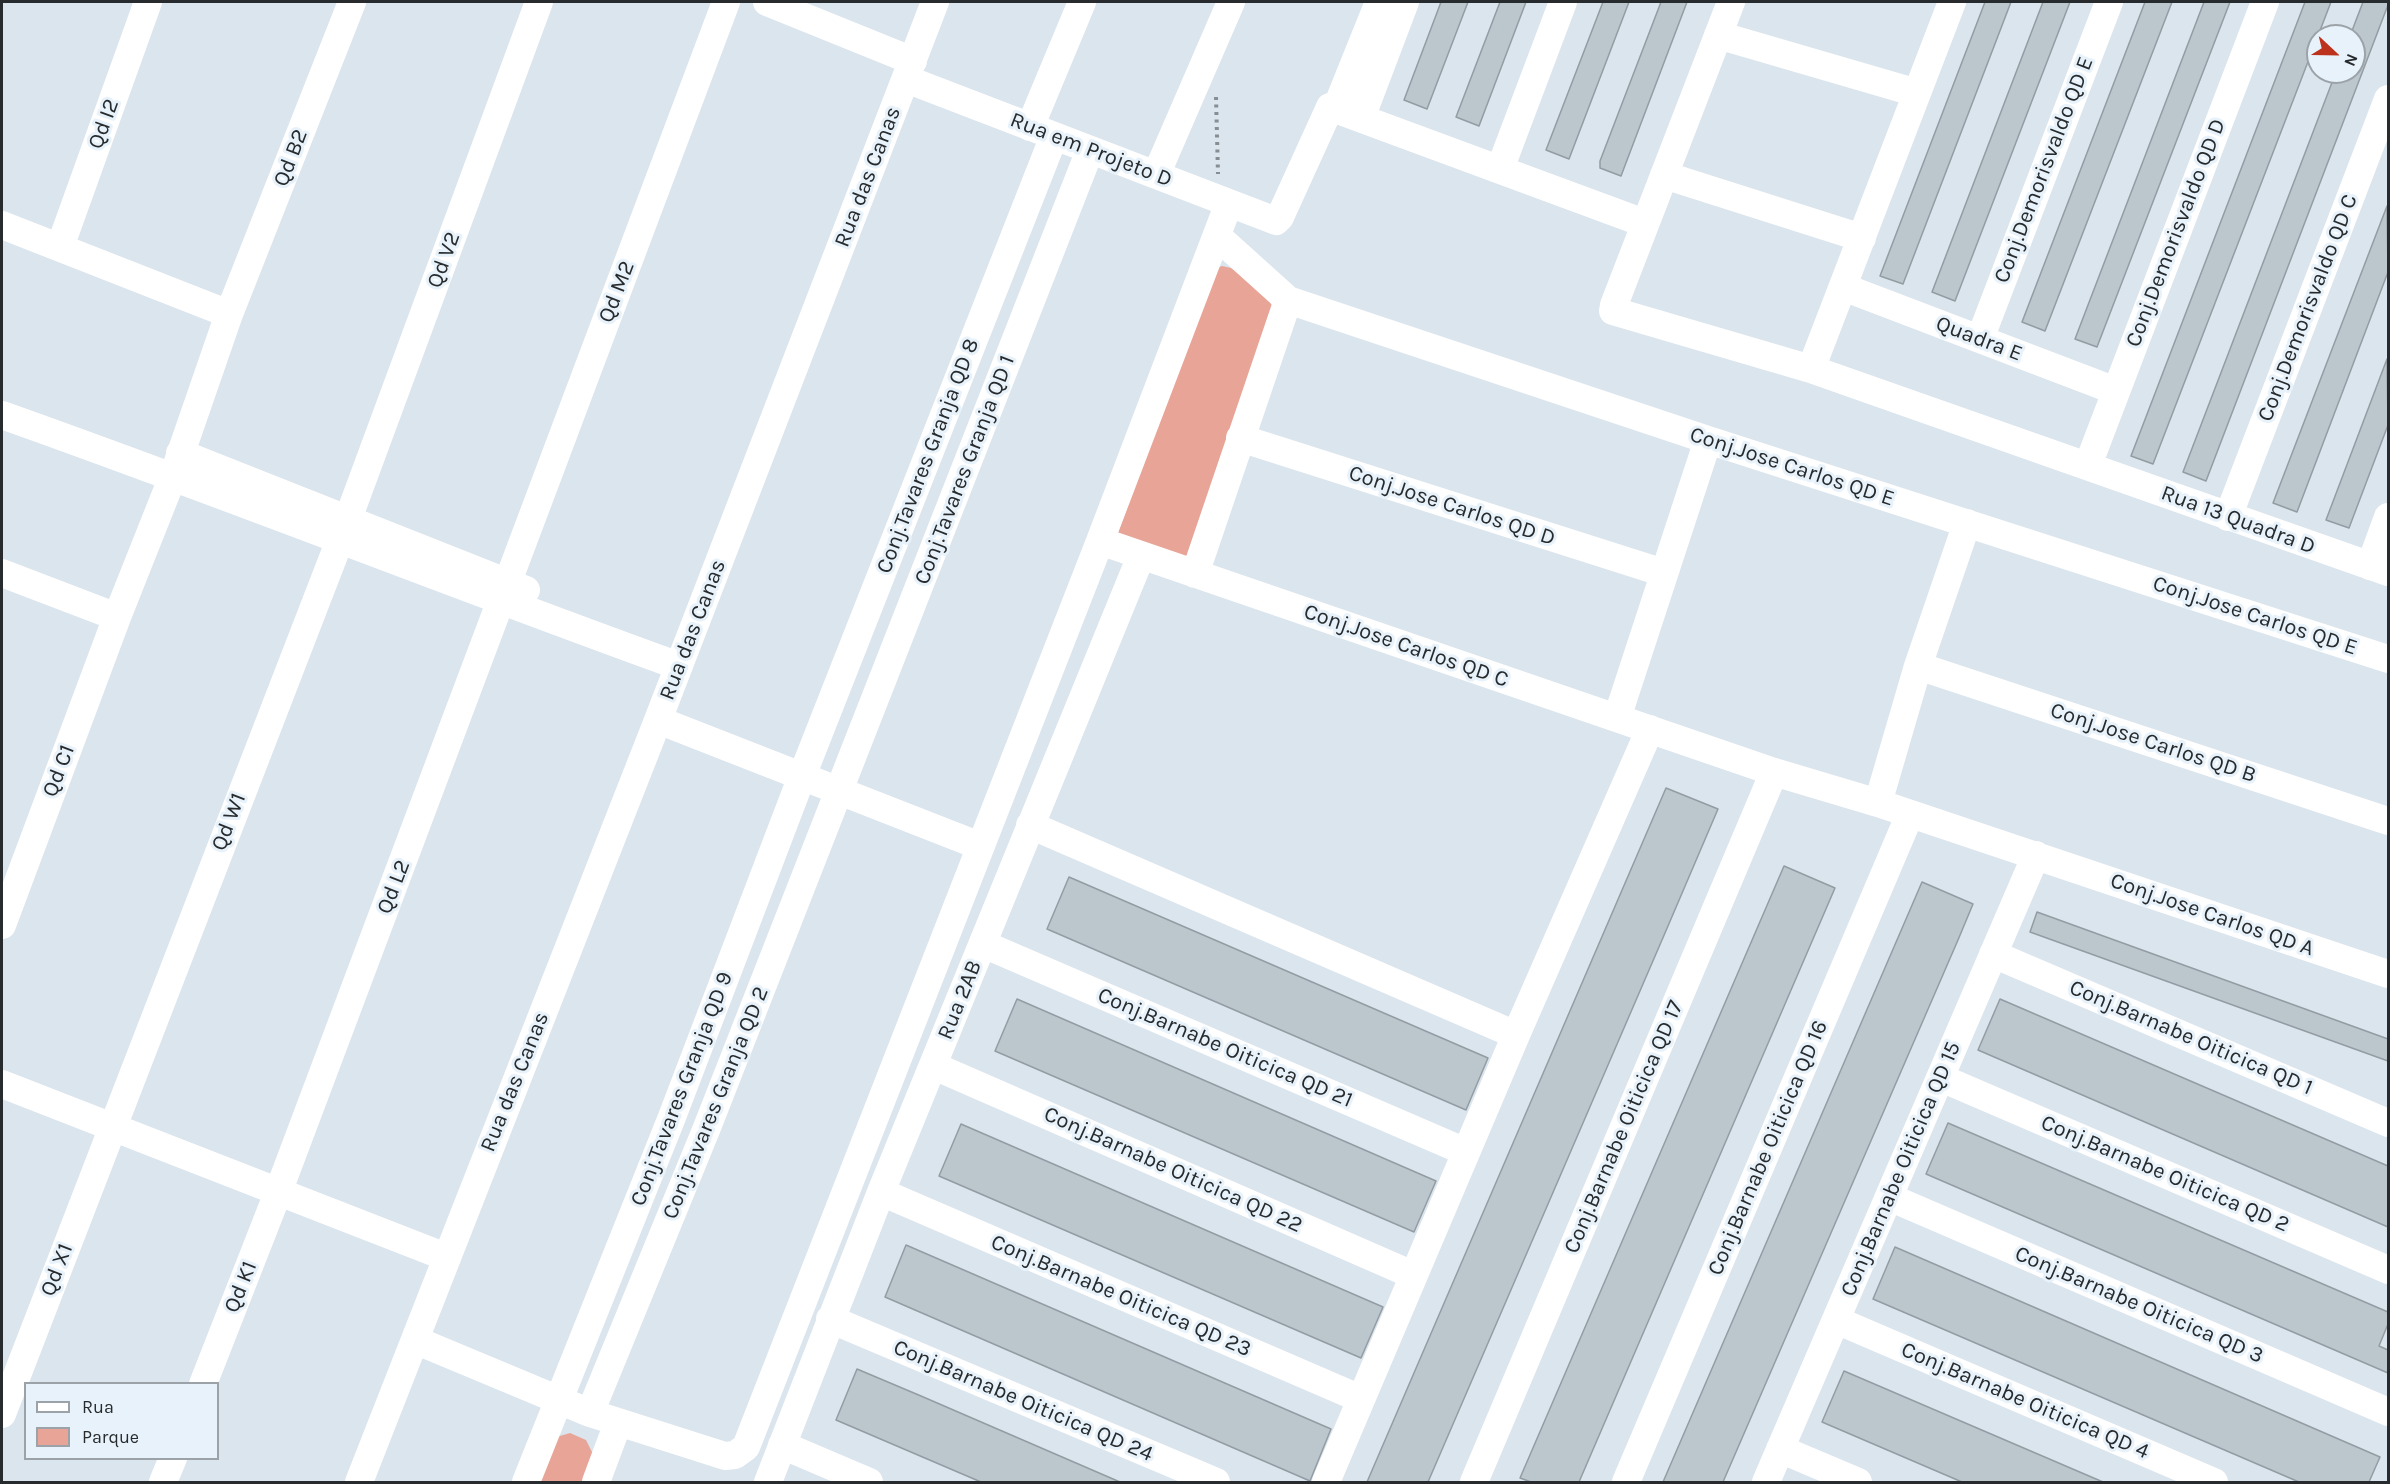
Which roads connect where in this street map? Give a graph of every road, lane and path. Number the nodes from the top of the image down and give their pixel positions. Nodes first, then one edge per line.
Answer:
1 (148, 2) edge
2 (352, 2) edge
3 (539, 2) edge
4 (726, 2) edge
5 (767, 2) edge
6 (935, 2) edge
7 (1082, 2) edge
8 (1231, 2) edge
9 (1379, 2) edge
10 (1405, 2) edge
11 (1563, 2) edge
12 (1731, 2) edge
13 (1952, 2) edge
14 (2109, 2) edge
15 (2265, 2) edge
16 (1718, 35) junction
17 (909, 70) junction
18 (1917, 93) junction
19 (2388, 99) edge
20 (1348, 114) junction
21 (1042, 131) junction
22 (1090, 150) junction
23 (1500, 169) junction
24 (1156, 175) junction
25 (1664, 175) junction
26 (1229, 202) junction
27 (1644, 223) junction
28 (2, 225) edge
29 (1217, 236) junction
30 (1862, 238) junction
31 (60, 247) junction
32 (1843, 287) junction
33 (1288, 300) junction
34 (230, 314) junction
35 (1980, 339) junction
36 (1811, 369) junction
37 (2116, 391) junction
38 (2, 415) edge
39 (1240, 438) junction
40 (1708, 440) junction
41 (176, 464) junction
42 (2088, 465) junction
43 (2228, 517) junction
44 (2388, 517) edge
45 (1967, 523) junction
46 (344, 530) junction
47 (1100, 541) junction
48 (1141, 556) junction
49 (2379, 569) edge
50 (2, 573) edge
51 (1664, 573) junction
52 (1196, 574) junction
53 (504, 592) junction
54 (117, 617) junction
55 (682, 658) junction
56 (2388, 660) edge
57 (1918, 666) junction
58 (1617, 718) junction
59 (658, 720) junction
60 (1650, 729) junction
61 (1774, 772) junction
62 (802, 776) junction
63 (839, 790) junction
64 (1878, 803) junction
65 (1910, 814) junction
66 (2388, 821) edge
67 (1030, 825) junction
68 (980, 846) junction
69 (2036, 855) junction
70 (2, 925) edge
71 (983, 944) junction
72 (1993, 954) junction
73 (2388, 974) edge
74 (1516, 1035) junction
75 (934, 1066) junction
76 (1941, 1078) junction
77 (2, 1084) edge
78 (672, 1117) junction
79 (2388, 1123) edge
80 (112, 1126) junction
81 (706, 1130) junction
82 (1466, 1152) junction
83 (279, 1190) junction
84 (881, 1192) junction
85 (1888, 1197) junction
86 (446, 1257) junction
87 (2388, 1270) edge
88 (1413, 1275) junction
89 (830, 1319) junction
90 (1836, 1320) junction
91 (415, 1340) junction
92 (203, 1382) edge
93 (1361, 1399) junction
94 (557, 1400) junction
95 (2388, 1412) edge
96 (590, 1413) junction
97 (2, 1414) edge
98 (618, 1423) junction
99 (782, 1445) junction
100 (1780, 1449) junction
101 (172, 1460) edge
102 (163, 1482) edge
103 (359, 1482) edge
104 (526, 1482) edge
105 (596, 1482) edge
106 (768, 1482) edge
107 (870, 1482) edge
108 (1216, 1482) edge
109 (1326, 1482) edge
110 (1474, 1482) edge
111 (1626, 1482) edge
112 (1766, 1482) edge
113 (1858, 1482) edge
114 (2214, 1482) edge

1 - 31 street, Qd I2
2 - 34 street, Qd B2
3 - 46 street, Qd V2
4 - 53 street, Qd M2
5 - 17 street, Rua em Projeto D
6 - 17 street, Rua das Canas
7 - 21 street, Conj.Tavares Granja QD 8
8 - 24 street
9 - 20 street
10 - 20 street
11 - 23 street
12 - 16 street
13 - 18 street
14 - 35 street, Conj.Demorisvaldo QD E
15 - 37 street, Conj.Demorisvaldo QD D
16 - 18 street
16 - 25 street
17 - 21 street, Rua em Projeto D
17 - 55 street, Rua das Canas
18 - 30 street
19 - 43 street, Conj.Demorisvaldo QD C
20 - 23 street
20 - 26 street, Rua em Projeto D
21 - 22 street, Rua em Projeto D
21 - 62 street, Conj.Tavares Granja QD 8
22 - 24 street, Rua em Projeto D
22 - 63 street, Conj.Tavares Granja QD 1
23 - 27 street
24 - 26 street, Rua em Projeto D
25 - 27 street
25 - 30 street
26 - 29 street
27 - 36 street, Rua 13 Quadra D
28 - 31 street
29 - 33 street, Conj.Jose Carlos QD E
29 - 47 street
30 - 32 street
31 - 34 street
32 - 35 street, Quadra E
32 - 36 street
33 - 39 street
33 - 40 street, Conj.Jose Carlos QD E
34 - 41 street, Qd B2
35 - 37 street, Quadra E
36 - 42 street, Rua 13 Quadra D
37 - 42 street, Conj.Demorisvaldo QD D
38 - 41 street
39 - 51 street, Conj.Jose Carlos QD D
39 - 52 street
40 - 45 street, Conj.Jose Carlos QD E
40 - 51 street
41 - 46 street
41 - 54 street, Qd C1
42 - 43 street, Rua 13 Quadra D
43 - 49 street, Rua 13 Quadra D
44 - 49 street
45 - 56 street, Conj.Jose Carlos QD E
45 - 57 street
46 - 53 street
46 - 80 street, Qd W1
47 - 48 street, Conj.Jose Carlos QD C
47 - 68 street
48 - 52 street, Conj.Jose Carlos QD C
48 - 67 street, Rua 2AB
50 - 54 street
51 - 58 street
52 - 58 street, Conj.Jose Carlos QD C
53 - 55 street
53 - 83 street, Qd L2
54 - 70 street, Qd C1
55 - 59 street, Rua das Canas
57 - 64 street
57 - 66 street, Conj.Jose Carlos QD B
58 - 60 street, Conj.Jose Carlos QD C
59 - 62 street
59 - 86 street, Rua das Canas
60 - 61 street, Conj.Jose Carlos QD C
60 - 74 street
61 - 64 street, Conj.Jose Carlos QD C
61 - 110 street, Conj.Barnabe Oiticica QD 17
62 - 63 street
62 - 78 street, Conj.Tavares Granja QD 9
63 - 68 street
63 - 81 street, Conj.Tavares Granja QD 2
64 - 65 street, Conj.Jose Carlos QD A
65 - 69 street, Conj.Jose Carlos QD A
65 - 111 street, Conj.Barnabe Oiticica QD 16
67 - 71 street, Rua 2AB
67 - 74 street
68 - 98 street
69 - 72 street, Conj.Barnabe Oiticica QD 15
69 - 73 street, Conj.Jose Carlos QD A
71 - 75 street, Rua 2AB
71 - 82 street, Conj.Barnabe Oiticica QD 21
72 - 76 street, Conj.Barnabe Oiticica QD 15
72 - 79 street, Conj.Barnabe Oiticica QD 1
74 - 82 street
75 - 84 street, Rua 2AB
75 - 88 street, Conj.Barnabe Oiticica QD 22
76 - 85 street, Conj.Barnabe Oiticica QD 15
76 - 87 street, Conj.Barnabe Oiticica QD 2
77 - 80 street
78 - 81 street
78 - 94 street, Conj.Tavares Granja QD 9
80 - 83 street
80 - 97 street, Qd X1
81 - 96 street, Conj.Tavares Granja QD 2
82 - 88 street
83 - 86 street
83 - 92 street, Qd K1
84 - 89 street, Rua 2AB
84 - 93 street, Conj.Barnabe Oiticica QD 23
85 - 90 street, Conj.Barnabe Oiticica QD 15
85 - 95 street, Conj.Barnabe Oiticica QD 3
86 - 91 street, Rua das Canas
88 - 93 street
89 - 99 street, Rua 2AB
89 - 108 street, Conj.Barnabe Oiticica QD 24
90 - 100 street, Conj.Barnabe Oiticica QD 15
90 - 114 street, Conj.Barnabe Oiticica QD 4
91 - 94 street
91 - 103 street
93 - 109 street
94 - 96 street
94 - 104 street, Conj.Tavares Granja QD 9
96 - 98 street
98 - 105 street
99 - 106 street, Rua 2AB
99 - 107 street
100 - 112 street, Conj.Barnabe Oiticica QD 15
100 - 113 street
101 - 102 street

